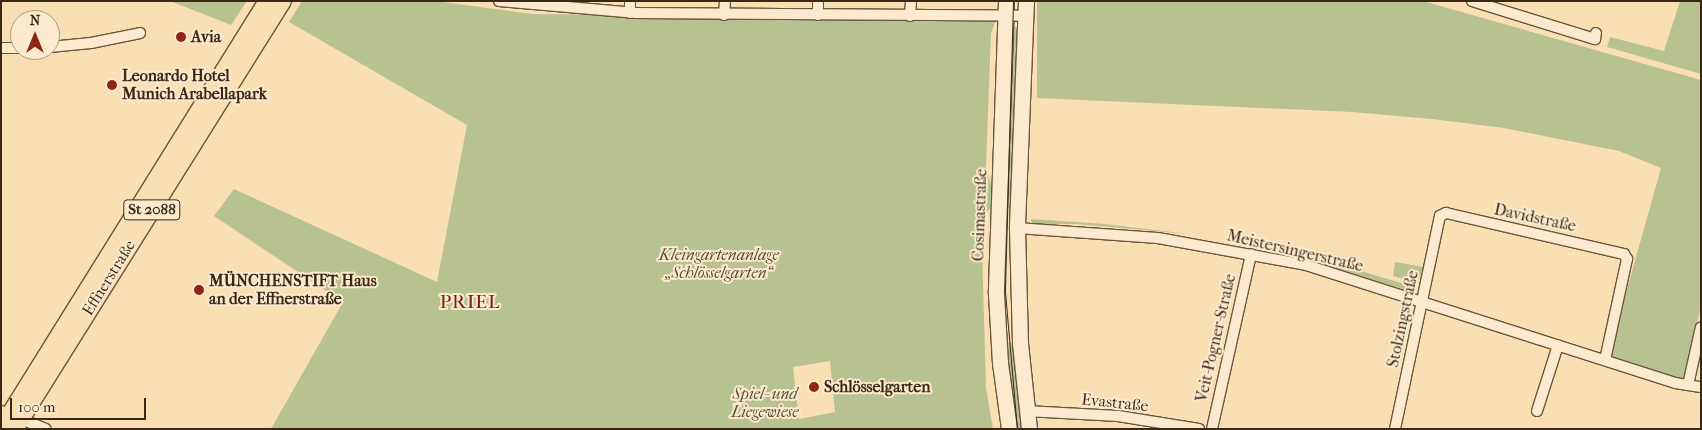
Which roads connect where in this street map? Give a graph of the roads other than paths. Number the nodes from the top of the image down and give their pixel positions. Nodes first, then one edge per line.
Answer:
1 (266, 1) edge
2 (283, 1) edge
3 (500, 1) edge
4 (630, 1) edge
5 (725, 1) edge
6 (818, 1) edge
7 (911, 1) edge
8 (1472, 1) edge
9 (1006, 9) edge
10 (1026, 9) edge
11 (630, 13) junction
12 (818, 14) junction
13 (724, 15) junction
14 (910, 16) junction
15 (140, 33) dead end
16 (1596, 33) dead end
17 (60, 46) edge
18 (1440, 216) joint
19 (997, 228) junction
20 (1018, 228) junction
21 (1251, 254) junction
22 (1422, 302) junction
23 (1701, 327) edge
24 (1558, 345) junction
25 (1605, 360) junction
26 (1688, 385) junction
27 (1701, 387) edge
28 (1026, 411) junction
29 (1538, 411) dead end
30 (10, 420) edge
31 (46, 429) edge
32 (1009, 429) edge
33 (1029, 429) edge
34 (1199, 429) edge
35 (1212, 429) edge
36 (1395, 429) edge

1 - 30 main road, Effnerstraße / St 2088
2 - 30 main road, Effnerstraße / St 2088
3 - 11 street
4 - 11 street
5 - 13 street
6 - 12 street
7 - 14 street
8 - 16 street
9 - 10 street
9 - 14 street
9 - 19 main road, Cosimastraße
10 - 20 main road
11 - 13 street
12 - 13 street
12 - 14 street
15 - 17 street
18 - 22 street, Stolzingstraße
18 - 25 street, Davidstraße
19 - 20 main road
19 - 32 main road, Cosimastraße
20 - 21 street, Meistersingerstraße
20 - 28 main road
21 - 22 street, Meistersingerstraße
21 - 35 street, Veit-Pogner-Straße
22 - 24 street, Meistersingerstraße
22 - 36 street, Stolzingstraße
23 - 26 street
24 - 25 street, Meistersingerstraße
24 - 29 street
25 - 26 street, Meistersingerstraße
26 - 27 street, Meistersingerstraße
28 - 33 main road
28 - 34 street, Evastraße
30 - 31 street

